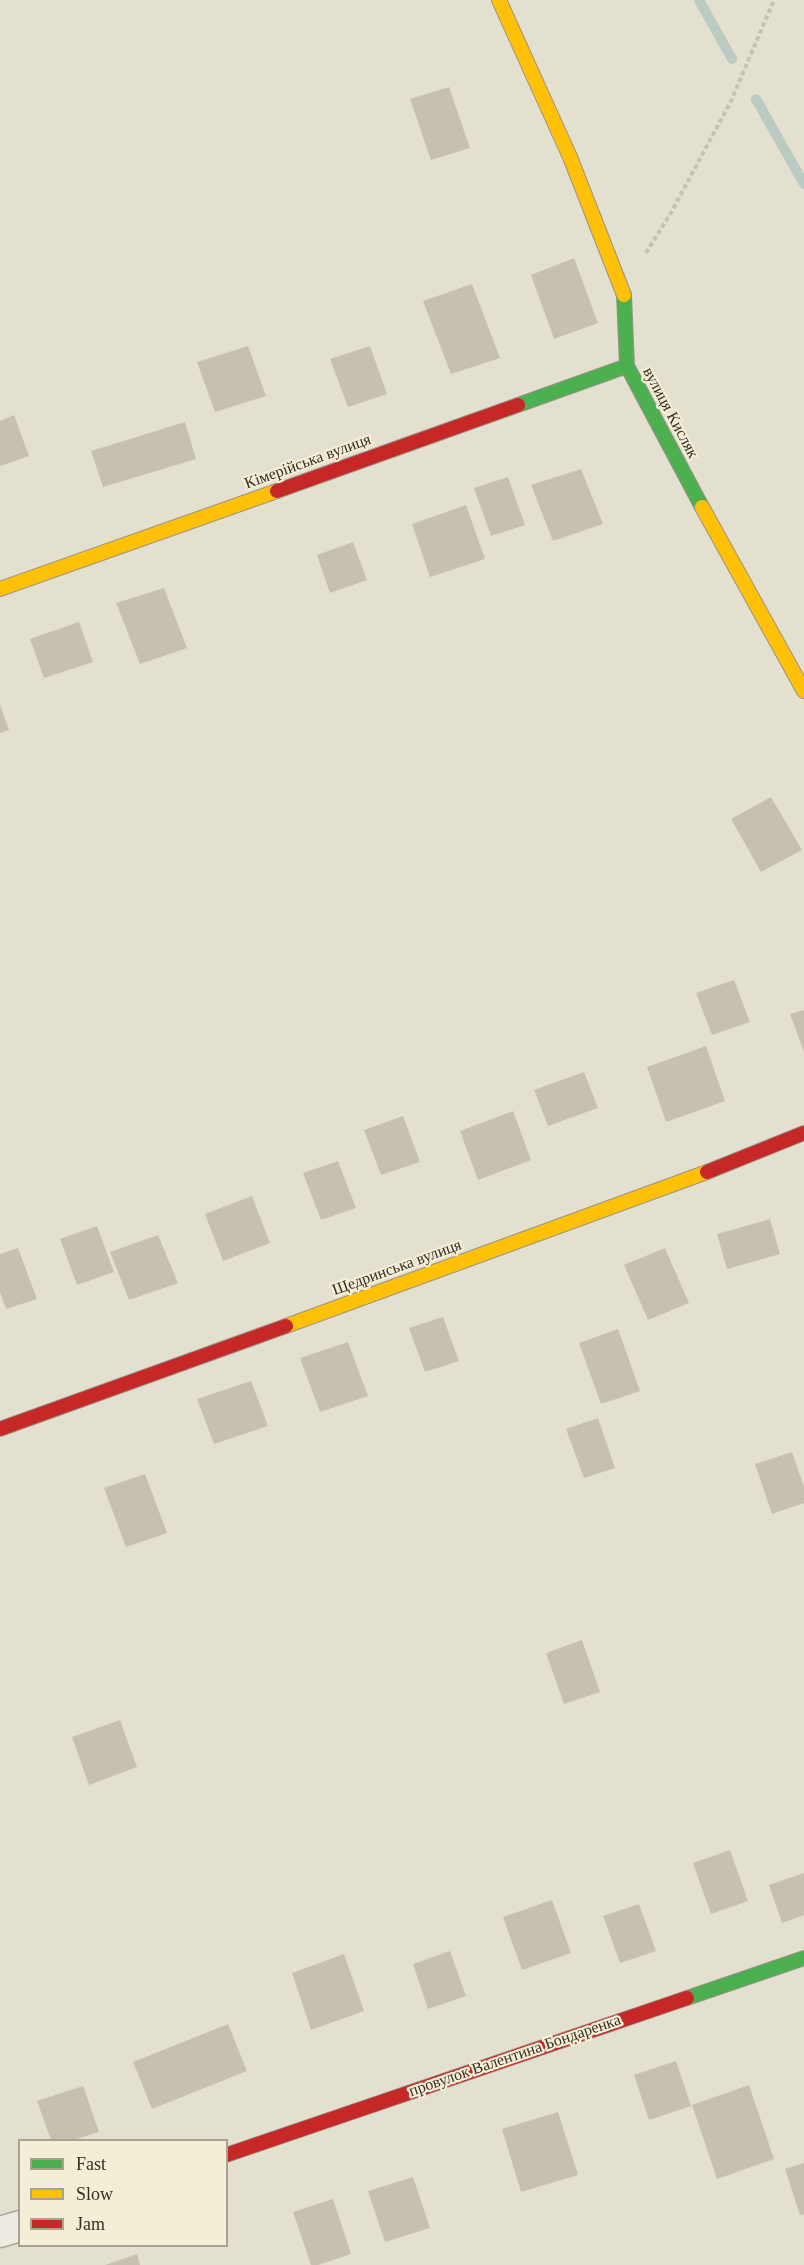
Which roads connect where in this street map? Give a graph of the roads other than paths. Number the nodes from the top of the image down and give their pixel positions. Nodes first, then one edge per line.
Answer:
1 (499, 0) edge
2 (627, 366) junction
3 (0, 589) edge
4 (804, 692) edge
5 (804, 1133) edge
6 (0, 1429) edge
7 (804, 1958) edge
8 (228, 2154) edge
9 (18, 2227) edge
10 (0, 2232) edge

1 - 2 street, вулиця Кисляк
2 - 3 street, Кімерійська вулиця
2 - 4 street, вулиця Кисляк
5 - 6 street, Щедринська вулиця
7 - 8 street, провулок Валентина Бондаренка
9 - 10 street

